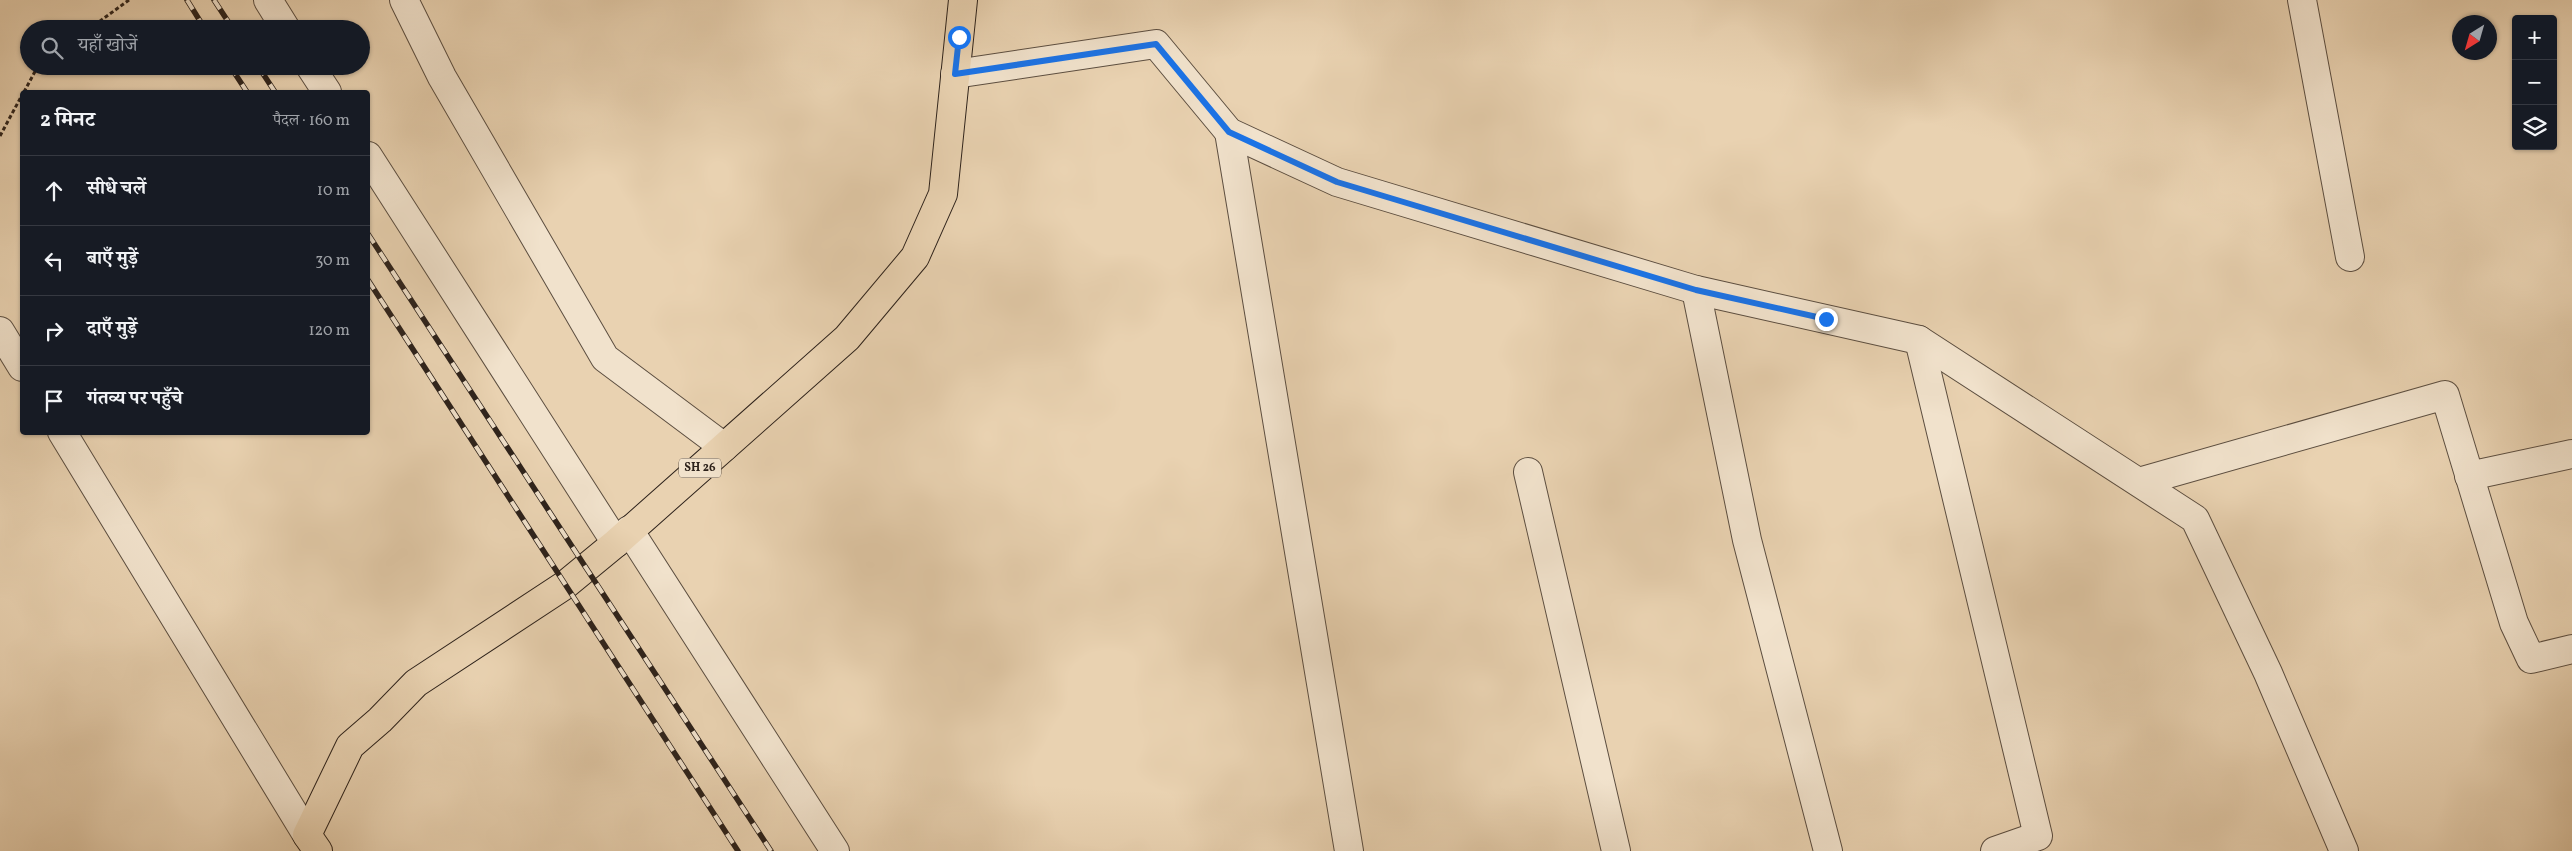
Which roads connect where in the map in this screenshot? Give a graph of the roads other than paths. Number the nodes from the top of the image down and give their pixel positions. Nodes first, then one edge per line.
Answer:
1 (268, 0) edge
2 (404, 0) edge
3 (963, 0) edge
4 (2302, 0) edge
5 (280, 20) edge
6 (955, 74) junction
7 (316, 75) edge
8 (326, 90) edge
9 (1229, 132) junction
10 (370, 159) edge
11 (2350, 257) dead end
12 (1696, 290) junction
13 (0, 331) edge
14 (1919, 340) junction
15 (20, 365) edge
16 (64, 435) edge
17 (724, 447) junction
18 (2572, 454) edge
19 (1528, 472) dead end
20 (2469, 476) junction
21 (2139, 482) junction
22 (623, 537) junction
23 (2572, 650) edge
24 (312, 843) edge
25 (835, 851) edge
26 (1349, 851) edge
27 (1616, 851) edge
28 (1828, 851) edge
29 (1995, 851) edge
30 (2344, 851) edge

1 - 5 street
2 - 17 street
3 - 6 main road, SH 26
4 - 11 street
6 - 9 street
6 - 17 main road, SH 26
7 - 8 street
9 - 12 street
9 - 26 street
10 - 22 street
12 - 14 street
12 - 28 street
13 - 15 street
14 - 21 street
14 - 29 street
16 - 24 street
17 - 22 main road, SH 26
18 - 20 street
19 - 27 street
20 - 21 street
20 - 23 street
21 - 30 street
22 - 24 main road, SH 26
22 - 25 street

